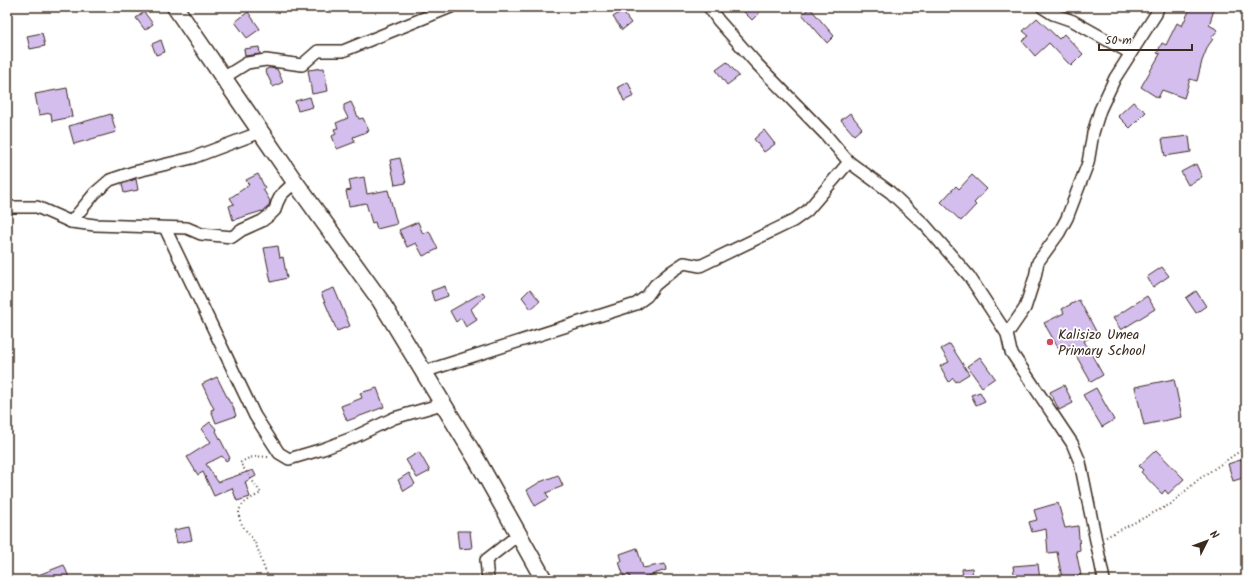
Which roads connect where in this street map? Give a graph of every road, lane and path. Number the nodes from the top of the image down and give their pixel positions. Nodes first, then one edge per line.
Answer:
1 (175, 7) edge
2 (451, 7) edge
3 (709, 7) edge
4 (1042, 7) edge
5 (1158, 7) edge
6 (1130, 53) junction
7 (223, 78) junction
8 (261, 132) junction
9 (849, 162) junction
10 (295, 182) junction
11 (7, 207) edge
12 (71, 222) junction
13 (165, 228) junction
14 (1007, 334) junction
15 (423, 372) junction
16 (442, 404) junction
17 (1246, 447) edge
18 (289, 459) junction
19 (518, 535) junction
20 (1096, 542) junction
21 (272, 580) edge
22 (488, 580) edge
23 (544, 580) edge
24 (1104, 580) edge

1 - 7 street
2 - 7 street
3 - 9 street
4 - 6 street
5 - 6 street
6 - 14 street
7 - 8 street
8 - 10 street
8 - 12 street
9 - 14 street
9 - 15 street
10 - 13 street
10 - 15 street
11 - 12 street
12 - 13 street
13 - 18 street
14 - 20 street
15 - 16 street
16 - 18 street
16 - 19 street
17 - 20 path
18 - 21 path
19 - 22 street
19 - 23 street
20 - 24 street

